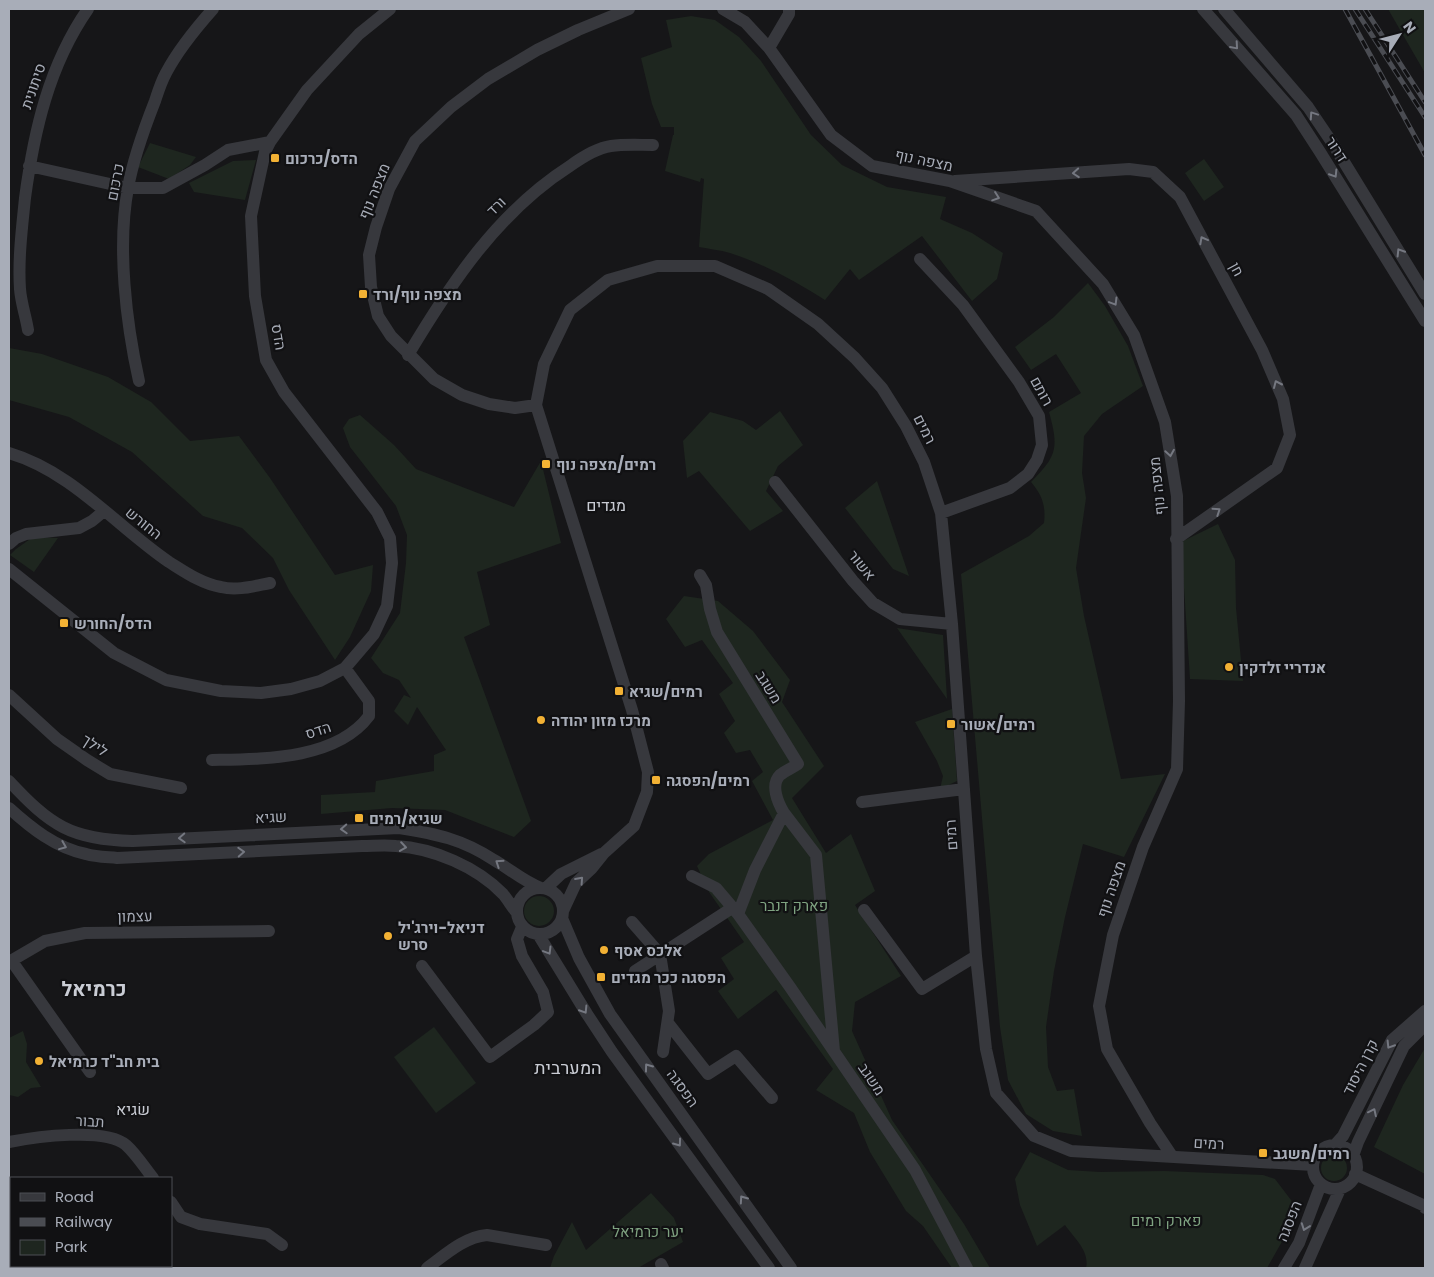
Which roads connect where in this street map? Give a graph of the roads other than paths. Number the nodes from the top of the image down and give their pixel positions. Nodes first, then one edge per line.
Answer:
1 (88, 9) edge
2 (213, 9) edge
3 (390, 9) edge
4 (629, 9) edge
5 (723, 9) edge
6 (789, 9) edge
7 (1203, 9) edge
8 (1224, 9) edge
9 (769, 48) junction
10 (270, 142) junction
11 (653, 145) dead end
12 (29, 166) junction
13 (950, 181) junction
14 (128, 188) junction
15 (920, 259) dead end
16 (1425, 294) edge
17 (1425, 321) edge
18 (28, 330) dead end
19 (408, 355) junction
20 (139, 381) dead end
21 (536, 406) junction
22 (9, 453) edge
23 (775, 482) dead end
24 (104, 511) junction
25 (940, 513) junction
26 (1176, 539) junction
27 (9, 544) edge
28 (9, 569) edge
29 (700, 575) dead end
30 (270, 583) dead end
31 (952, 624) junction
32 (345, 668) junction
33 (9, 695) edge
34 (212, 760) dead end
35 (9, 781) edge
36 (181, 788) dead end
37 (964, 789) junction
38 (9, 800) edge
39 (26, 800) junction
40 (862, 802) dead end
41 (9, 808) edge
42 (784, 813) junction
43 (9, 820) edge
44 (22, 820) junction
45 (604, 853) junction
46 (692, 876) dead end
47 (543, 888) junction
48 (864, 910) dead end
49 (735, 911) junction
50 (517, 913) junction
51 (562, 915) junction
52 (632, 922) dead end
53 (522, 926) junction
54 (269, 930) dead end
55 (538, 934) junction
56 (660, 954) junction
57 (976, 956) junction
58 (10, 961) edge
59 (422, 966) dead end
60 (635, 971) dead end
61 (1425, 1011) edge
62 (668, 1023) junction
63 (1425, 1025) edge
64 (663, 1052) dead end
65 (834, 1052) junction
66 (90, 1072) dead end
67 (772, 1098) dead end
68 (9, 1142) edge
69 (1334, 1146) junction
70 (1172, 1156) junction
71 (1353, 1156) junction
72 (1313, 1165) junction
73 (1355, 1174) junction
74 (152, 1177) edge
75 (1321, 1184) junction
76 (1340, 1189) junction
77 (172, 1204) edge
78 (1425, 1208) edge
79 (771, 1239) junction
80 (282, 1245) dead end
81 (546, 1245) dead end
82 (757, 1251) junction
83 (427, 1268) edge
84 (756, 1268) edge
85 (769, 1268) edge
86 (791, 1268) edge
87 (967, 1268) edge
88 (1284, 1268) edge
89 (1305, 1268) edge

1 - 12 street, סיתונית
2 - 14 street, כרכום
3 - 10 street, הדס
4 - 19 street, מצפה נוף
5 - 9 street, מצפה נוף
6 - 9 street
7 -> 17 street, דרור
16 -> 8 street, דרור
9 - 13 street, מצפה נוף
10 - 14 street
10 - 32 street, הדס
11 - 19 street, ורד
12 - 14 street
12 - 18 street, סיתונית
13 -> 26 street, מצפה נוף
26 -> 13 street, חן
14 - 20 street, כרכום
15 - 25 street, רותם
19 - 21 street, מצפה נוף
21 - 25 street, רמים
21 - 45 street, רמים
22 - 24 street, החורש
23 - 31 street, אשור
24 - 27 street
24 - 30 street, החורש
25 - 31 street, רמים
26 - 70 street, מצפה נוף
28 - 32 street, הדס
29 - 42 street, משגב
31 - 37 street, רמים
32 - 34 street, הדס
33 - 36 street, לילך
35 - 39 street, שגיא
37 - 40 street
37 - 57 street, רמים
38 - 39 street
47 -> 39 street, שגיא
41 - 44 street
42 - 49 street
42 - 65 street
43 - 44 street
44 -> 50 street
45 - 47 street, רמים
51 -> 45 street, רמים
46 - 49 street, משגב
47 - 50 street
47 - 51 street
48 - 57 street
49 - 56 street
49 - 65 street, משגב
50 - 53 street
51 - 55 street
79 -> 51 street, הפסגה
52 - 56 street
53 - 55 street
53 - 59 street
54 - 58 street, עצמון
55 -> 82 street
56 - 60 street
56 - 62 street
57 - 70 street, רמים
58 - 66 street
61 -> 69 street, קרן היסוד
62 - 64 street
62 - 67 street
71 -> 63 street, קרן היסוד
65 - 87 street, משגב
68 - 74 street, תבור
69 - 71 street
69 - 72 street
70 - 72 street, רמים
71 - 73 street
72 - 75 street
73 - 76 street
73 - 78 street
75 - 76 street
75 -> 88 street, הפסגה
76 - 89 street
77 - 80 street
79 - 82 street
79 - 86 street, הפסגה
81 - 83 street
82 - 84 street
82 - 85 street

